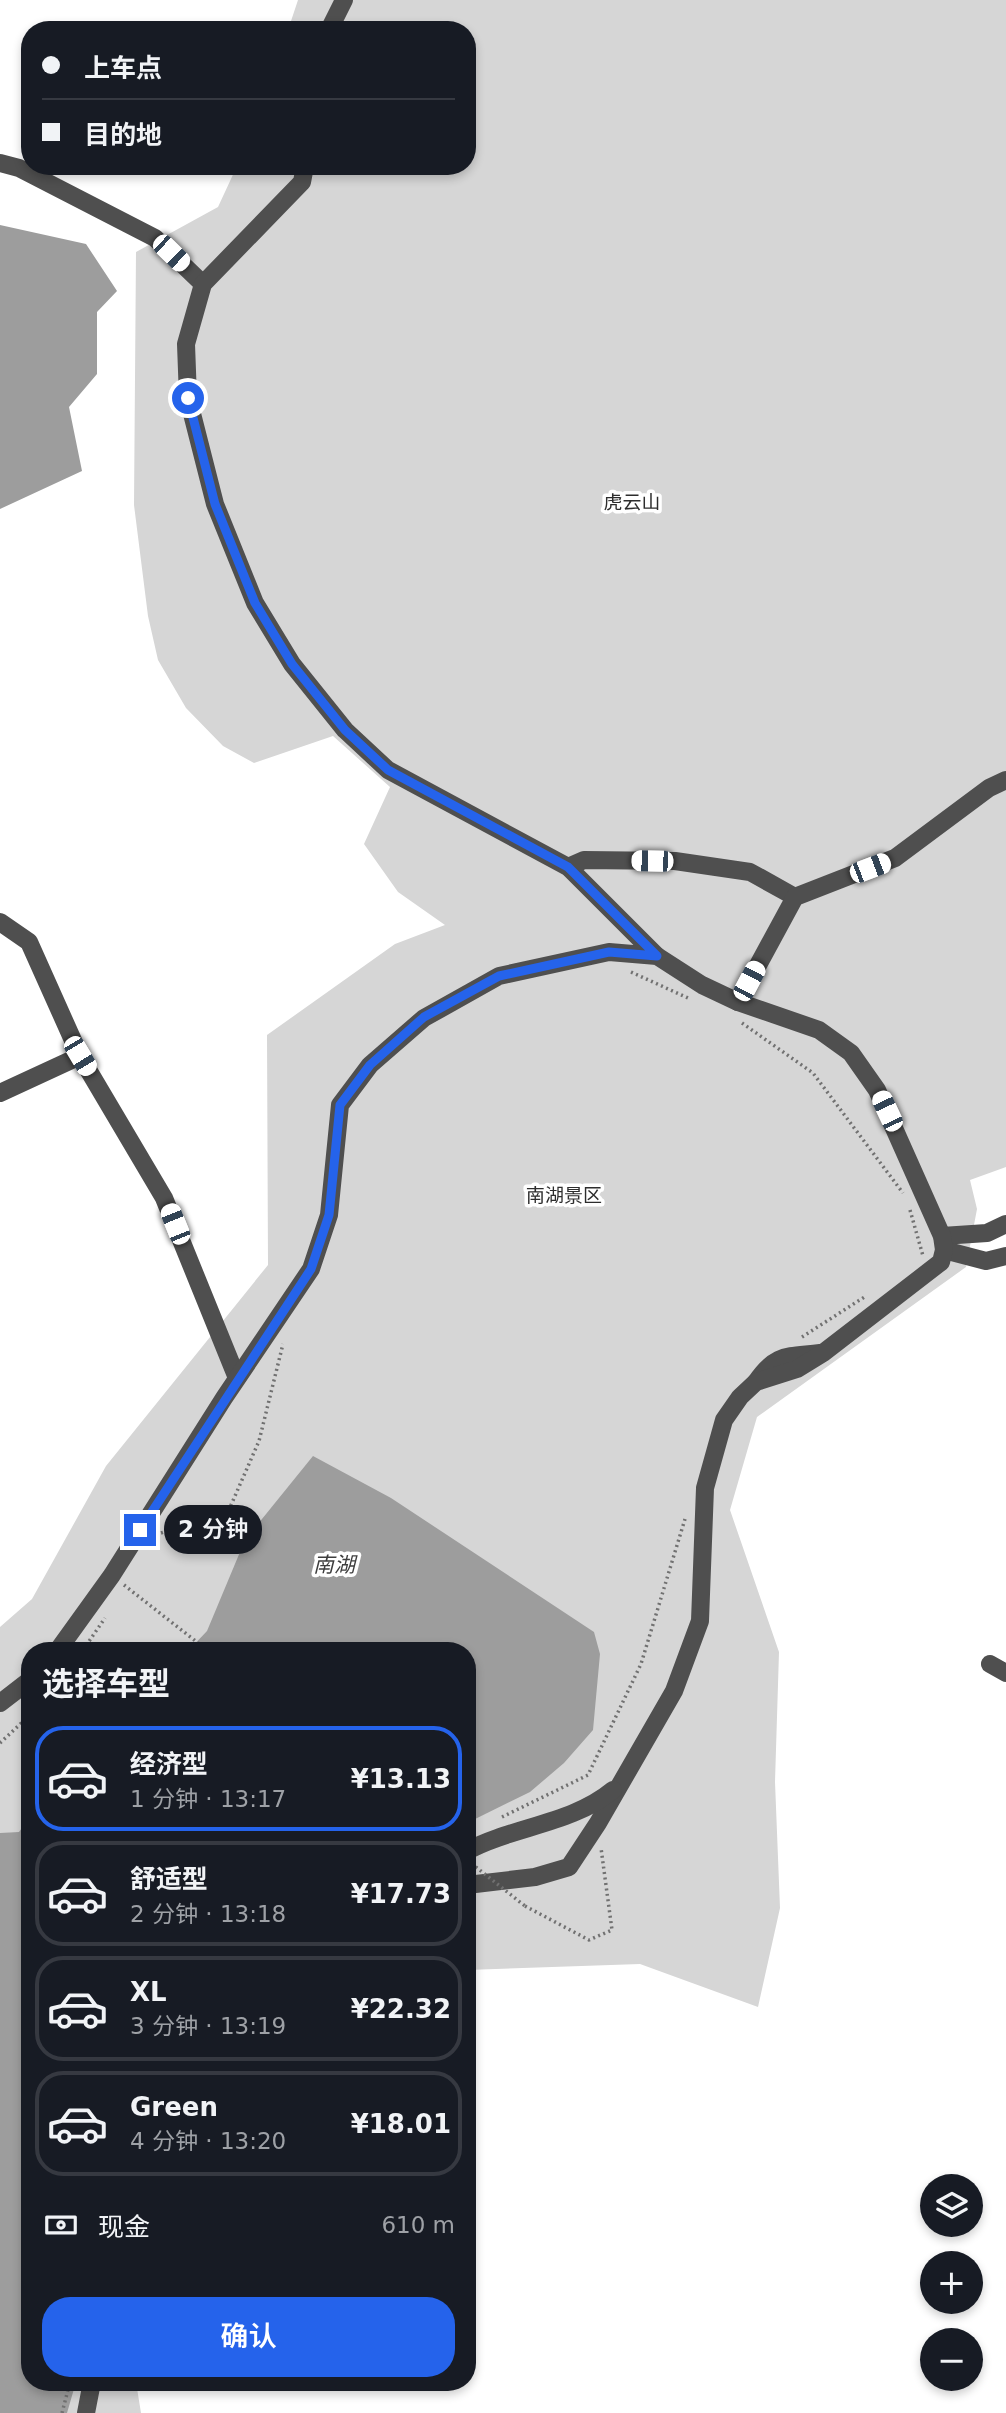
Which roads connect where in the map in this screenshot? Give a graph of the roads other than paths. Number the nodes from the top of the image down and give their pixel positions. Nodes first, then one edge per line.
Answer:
1 (344, 0) edge
2 (333, 21) edge
3 (0, 163) edge
4 (21, 169) edge
5 (33, 175) edge
6 (303, 175) edge
7 (203, 284) junction
8 (1006, 780) edge
9 (568, 867) junction
10 (795, 897) junction
11 (0, 922) edge
12 (657, 956) junction
13 (735, 1009) junction
14 (80, 1056) junction
15 (0, 1093) edge
16 (1006, 1224) edge
17 (943, 1243) junction
18 (1006, 1256) edge
19 (237, 1378) junction
20 (65, 1642) edge
21 (21, 1687) edge
22 (0, 1703) edge
23 (621, 1783) junction
24 (476, 1848) edge
25 (476, 1884) edge
26 (90, 2391) edge
27 (86, 2413) edge

1 - 2 street
3 - 4 street
5 - 7 street
6 - 7 street
7 - 9 street
8 - 10 street
9 - 10 street
9 - 12 street
10 - 13 street
11 - 14 street
12 - 13 street
12 - 19 street
13 - 17 street
14 - 15 street
14 - 19 street
16 - 17 street
17 - 18 street
17 - 23 street
19 - 20 street
21 - 22 street
23 - 24 street
23 - 25 street
26 - 27 street

